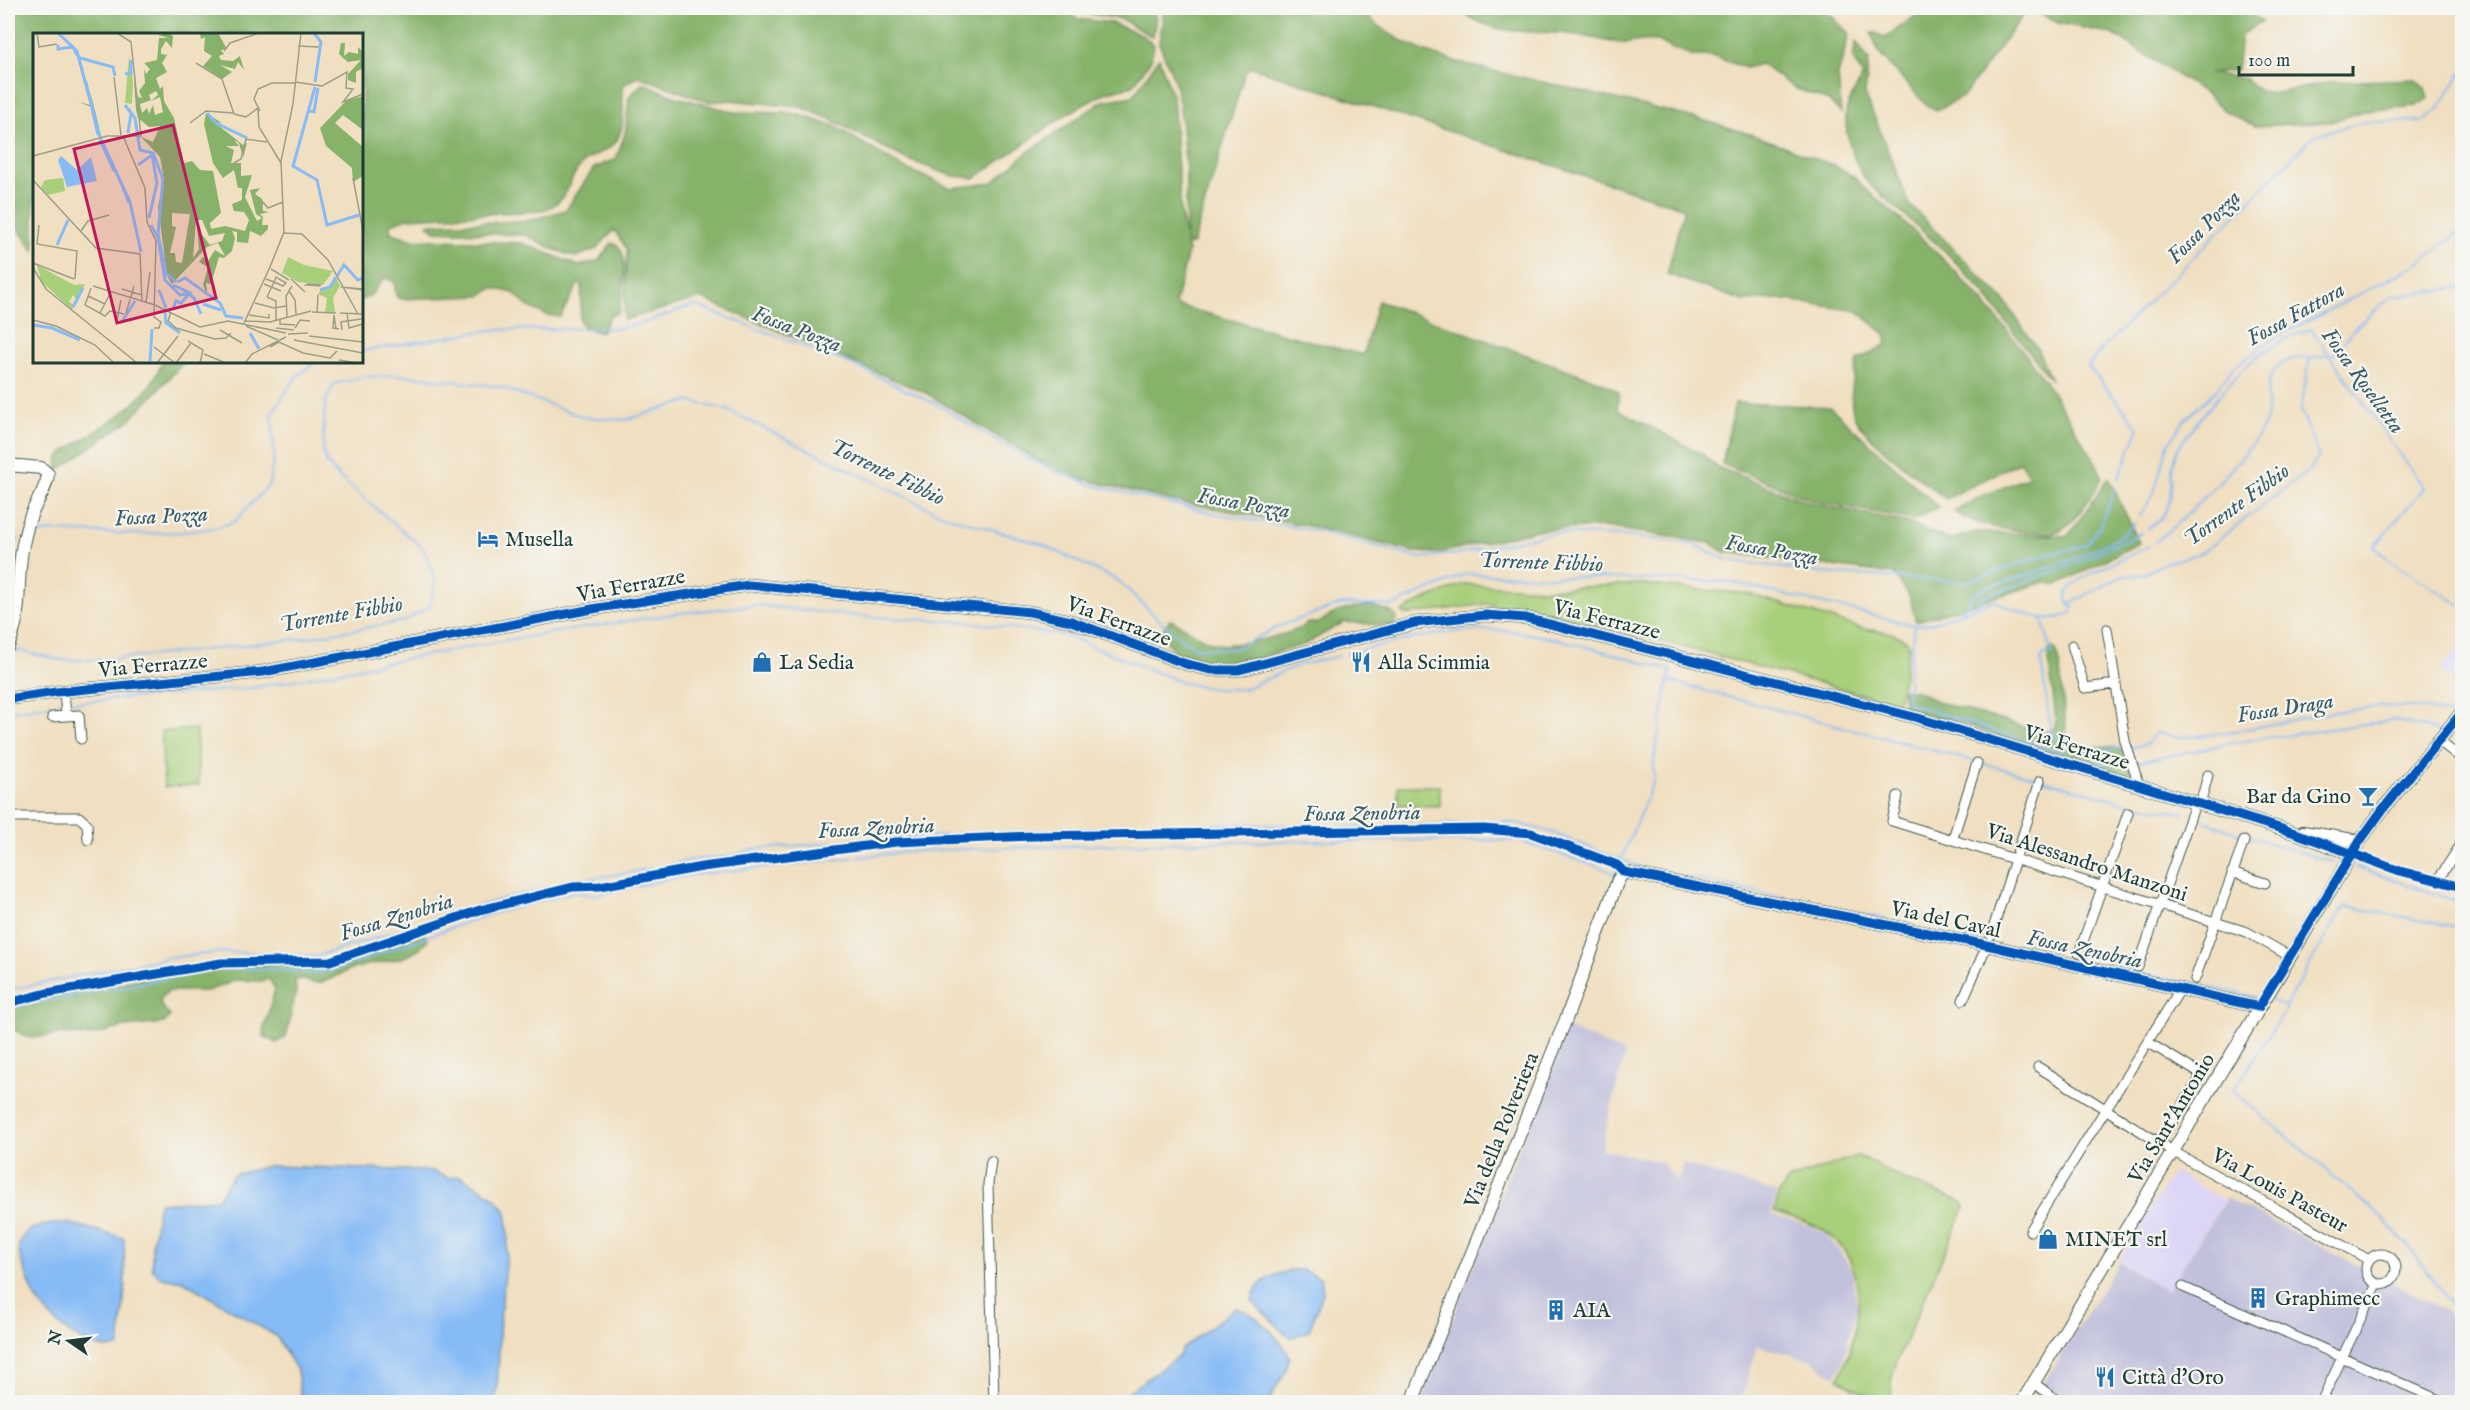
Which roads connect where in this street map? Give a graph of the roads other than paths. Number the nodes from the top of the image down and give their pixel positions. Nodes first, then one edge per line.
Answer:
1 (8, 465) edge
2 (2107, 629) dead end
3 (10, 641) edge
4 (2072, 645) dead end
5 (2116, 684) junction
6 (8, 699) edge
7 (65, 704) junction
8 (2463, 711) edge
9 (52, 717) dead end
10 (81, 739) dead end
11 (2439, 741) junction
12 (2463, 759) edge
13 (1977, 763) dead end
14 (2208, 776) dead end
15 (2040, 781) dead end
16 (2139, 785) junction
17 (1898, 796) dead end
18 (2198, 804) junction
19 (2128, 813) dead end
20 (8, 817) edge
21 (2295, 833) junction
22 (1953, 838) junction
23 (88, 840) dead end
24 (2462, 840) edge
25 (2244, 841) dead end
26 (2360, 841) junction
27 (2352, 854) junction
28 (2016, 859) junction
29 (1624, 872) joint
30 (2232, 872) junction
31 (2438, 880) junction
32 (2265, 883) dead end
33 (2102, 886) junction
34 (2463, 887) edge
35 (2160, 905) junction
36 (2214, 921) junction
37 (1989, 940) junction
38 (2079, 953) dead end
39 (2291, 957) junction
40 (2138, 967) dead end
41 (2195, 979) dead end
42 (2181, 988) junction
43 (1963, 1000) dead end
44 (2259, 1007) junction
45 (2149, 1043) junction
46 (2038, 1067) dead end
47 (2106, 1109) junction
48 (2159, 1142) junction
49 (2174, 1152) junction
50 (991, 1161) dead end
51 (2030, 1231) dead end
52 (2369, 1260) junction
53 (2377, 1284) junction
54 (2183, 1287) dead end
55 (2341, 1358) junction
56 (2034, 1383) junction
57 (2437, 1399) dead end
58 (994, 1402) edge
59 (1413, 1402) edge
60 (2022, 1402) edge
61 (2059, 1402) edge
62 (2321, 1402) edge

1 - 3 street
2 - 5 street
4 - 5 street
5 - 16 street
6 - 7 street, Via Ferrazze
7 - 9 street
7 - 10 street
7 - 16 street, Via Ferrazze
8 - 11 street, Via Sant'Antonio
11 - 12 street
11 - 26 street, Via Sant'Antonio
13 - 22 street
14 - 18 street
15 - 28 street
16 - 18 street, Via Ferrazze
17 - 22 street, Via Alessandro Manzoni
18 - 21 street, Via Ferrazze
18 - 35 street
19 - 33 street
20 - 23 street
21 - 26 street
21 - 27 street
22 - 28 street, Via Alessandro Manzoni
24 - 31 street
25 - 30 street
26 - 27 street, Via Sant'Antonio
27 - 31 street
27 - 39 street, Via Sant'Antonio
28 - 33 street, Via Alessandro Manzoni
28 - 37 street
29 - 37 street, Via del Caval
29 - 59 street, Via della Polveriera
30 - 32 street
30 - 36 street
31 - 34 street
33 - 35 street, Via Alessandro Manzoni
33 - 38 street
35 - 36 street, Via Alessandro Manzoni
35 - 40 street
36 - 39 street, Via Alessandro Manzoni
36 - 41 street
37 - 42 street, Via del Caval
37 - 43 street
39 - 44 street, Via Sant'Antonio
42 - 44 street, Via del Caval
42 - 45 street
44 - 49 street, Via Sant'Antonio
45 - 47 street
45 - 48 street
46 - 47 street, Via Louis Pasteur
47 - 48 street, Via Louis Pasteur
47 - 51 street
48 - 49 street, Via Louis Pasteur
49 - 52 street, Via Louis Pasteur
49 - 56 street, Via Sant'Antonio
50 - 58 street
52 - 53 street
52 - 53 street
53 - 55 street
54 - 55 street
55 - 57 street
55 - 62 street
56 - 60 street, Via Sant'Antonio
56 - 61 street

